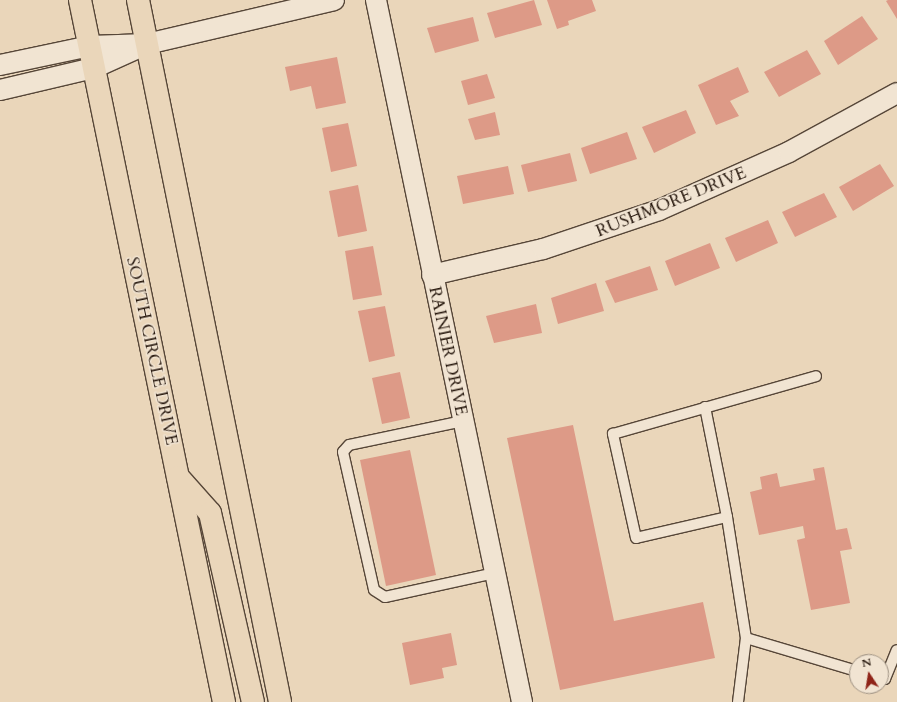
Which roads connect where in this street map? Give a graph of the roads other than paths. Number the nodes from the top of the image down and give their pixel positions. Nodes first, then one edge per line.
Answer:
1 (80, 0) edge
2 (138, 0) edge
3 (334, 0) edge
4 (376, 0) edge
5 (147, 44) junction
6 (90, 46) junction
7 (0, 65) edge
8 (94, 68) junction
9 (0, 90) edge
10 (897, 93) edge
11 (432, 275) junction
12 (816, 376) dead end
13 (705, 408) junction
14 (463, 421) junction
15 (177, 476) junction
16 (727, 517) junction
17 (495, 573) junction
18 (746, 638) junction
19 (897, 650) edge
20 (849, 669) edge
21 (889, 670) edge
22 (224, 702) edge
23 (253, 702) edge
24 (280, 702) edge
25 (522, 702) edge
26 (738, 702) edge

1 - 6 main road, SOUTH CIRCLE DRIVE
2 - 5 main road
3 - 5 street
4 - 11 street, RAINIER DRIVE
5 - 6 street
5 - 8 street
5 - 24 main road
6 - 7 street
6 - 8 main road, SOUTH CIRCLE DRIVE
8 - 9 street
8 - 15 main road, SOUTH CIRCLE DRIVE
10 - 11 street, RUSHMORE DRIVE
11 - 14 street, RAINIER DRIVE
12 - 13 lane
13 - 16 lane
13 - 16 lane
14 - 17 street, RAINIER DRIVE
14 - 17 lane
15 - 22 main road, SOUTH CIRCLE DRIVE
15 - 23 main road
16 - 18 lane
17 - 25 street, RAINIER DRIVE
18 - 20 lane
18 - 26 lane
19 - 21 lane

